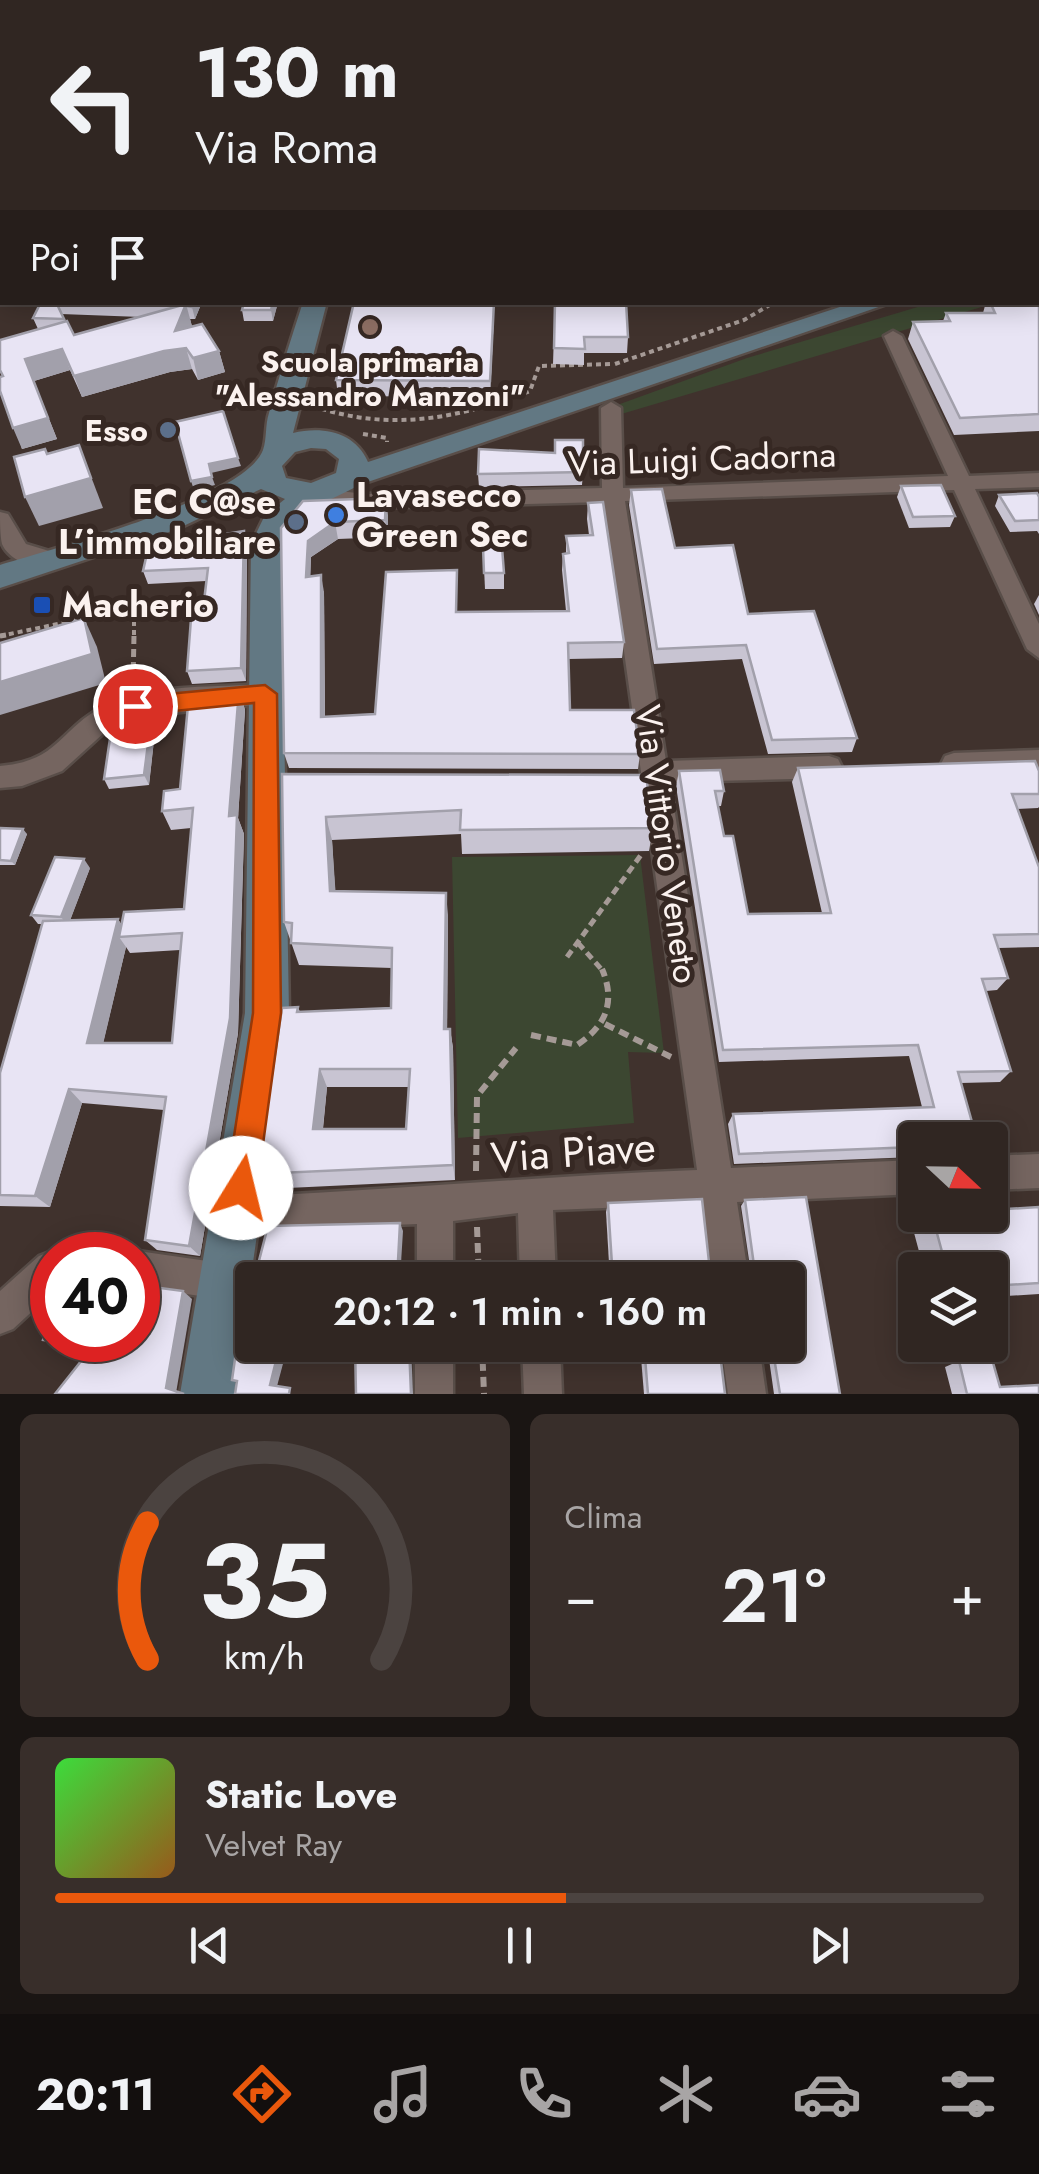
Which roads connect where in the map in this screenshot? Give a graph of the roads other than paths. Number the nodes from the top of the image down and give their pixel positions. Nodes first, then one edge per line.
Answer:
1 (315, 305) edge
2 (872, 305) edge
3 (893, 336) dead end
4 (551, 408) junction
5 (610, 408) dead end
6 (321, 426) junction
7 (272, 458) junction
8 (1039, 480) edge
9 (964, 484) junction
10 (329, 490) junction
11 (614, 495) junction
12 (0, 519) edge
13 (51, 560) junction
14 (0, 577) edge
15 (0, 600) edge
16 (1039, 650) edge
17 (265, 694) junction
18 (1039, 761) edge
19 (924, 764) edge
20 (848, 767) edge
21 (0, 777) edge
22 (658, 778) junction
23 (620, 784) edge
24 (1039, 1171) edge
25 (1008, 1172) edge
26 (898, 1179) edge
27 (718, 1188) junction
28 (535, 1194) junction
29 (435, 1206) junction
30 (237, 1214) junction
31 (435, 1262) edge
32 (537, 1262) edge
33 (728, 1262) edge
34 (160, 1272) edge
35 (228, 1282) junction
36 (30, 1289) edge
37 (0, 1316) edge
38 (434, 1362) edge
39 (542, 1362) edge
40 (742, 1362) edge
41 (207, 1394) edge
42 (434, 1394) edge
43 (543, 1394) edge
44 (747, 1394) edge

1 - 6 main road
2 - 4 main road
3 - 9 street
4 - 6 main road
4 - 10 main road
5 - 11 street, Via Vittorio Veneto
6 - 7 main road
6 - 7 main road
6 - 10 main road
7 - 10 main road
7 - 13 main road
8 - 9 street, Via Luigi Cadorna
9 - 11 street, Via Luigi Cadorna
9 - 16 street
10 - 11 street, Via Luigi Cadorna
10 - 15 main road
10 - 17 main road
11 - 22 street, Via Vittorio Veneto
12 - 13 street
13 - 14 main road
17 - 21 street
17 - 30 main road
18 - 19 street
20 - 22 street
22 - 23 street
22 - 27 street, Via Vittorio Veneto
24 - 25 street
26 - 27 street, Via Piave
27 - 28 street, Via Piave
27 - 33 street, Via Vittorio Veneto
28 - 29 street, Via Piave
28 - 32 street
29 - 30 street, Via Piave
29 - 31 street
30 - 35 main road
34 - 35 street
35 - 41 main road
36 - 37 street
38 - 42 street
39 - 43 street
40 - 44 street

